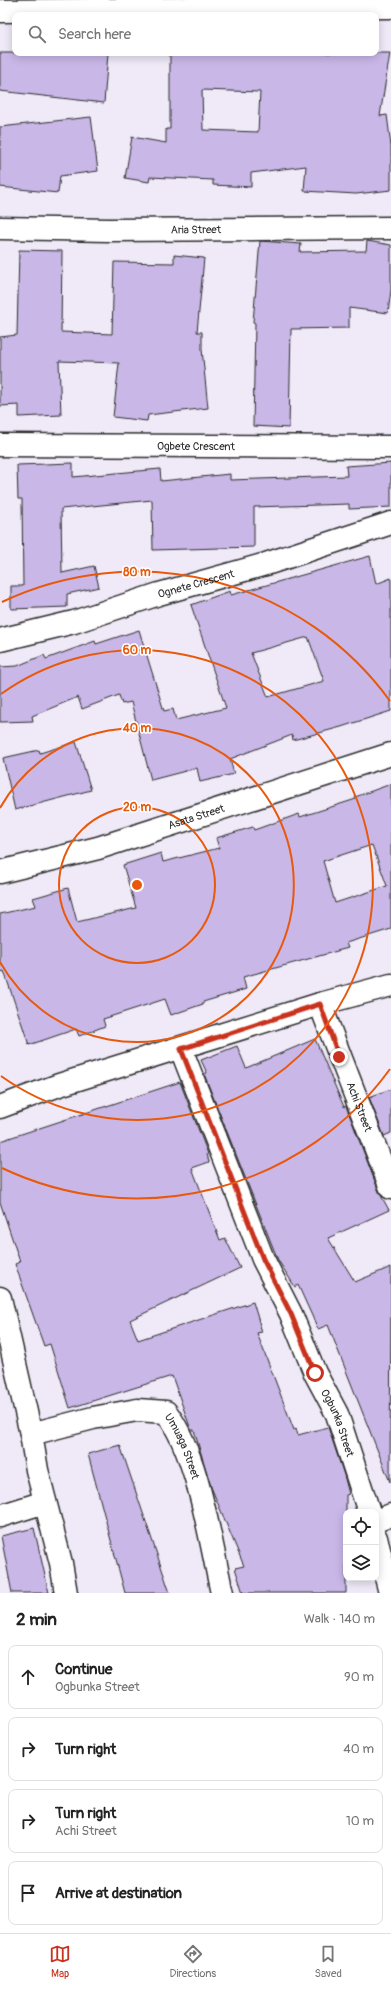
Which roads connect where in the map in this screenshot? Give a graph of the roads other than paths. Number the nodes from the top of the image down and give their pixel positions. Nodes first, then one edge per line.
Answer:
1 (391, 7) edge
2 (0, 11) edge
3 (0, 228) edge
4 (391, 228) edge
5 (0, 445) edge
6 (391, 447) edge
7 (391, 523) edge
8 (0, 640) edge
9 (391, 754) edge
10 (0, 872) edge
11 (391, 985) edge
12 (320, 1004) junction
13 (181, 1049) junction
14 (0, 1107) edge
15 (391, 1188) edge
16 (0, 1298) edge
17 (31, 1434) junction
18 (45, 1502) junction
19 (368, 1509) edge
20 (391, 1514) edge
21 (0, 1516) edge
22 (379, 1520) edge
23 (378, 1545) edge
24 (66, 1593) edge
25 (222, 1593) edge
26 (390, 1593) edge

1 - 2 street
3 - 4 street, Aria Street
5 - 6 street, Ogbete Crescent
7 - 8 street, Ognete Crescent
9 - 10 street, Asata Street
11 - 12 street
12 - 13 street
12 - 15 street, Achi Street
13 - 14 street
13 - 19 street, Ogbunka Street
16 - 17 street
17 - 18 street
17 - 25 street, Umuaga Street
18 - 21 street
18 - 24 street
20 - 22 street
23 - 26 street

